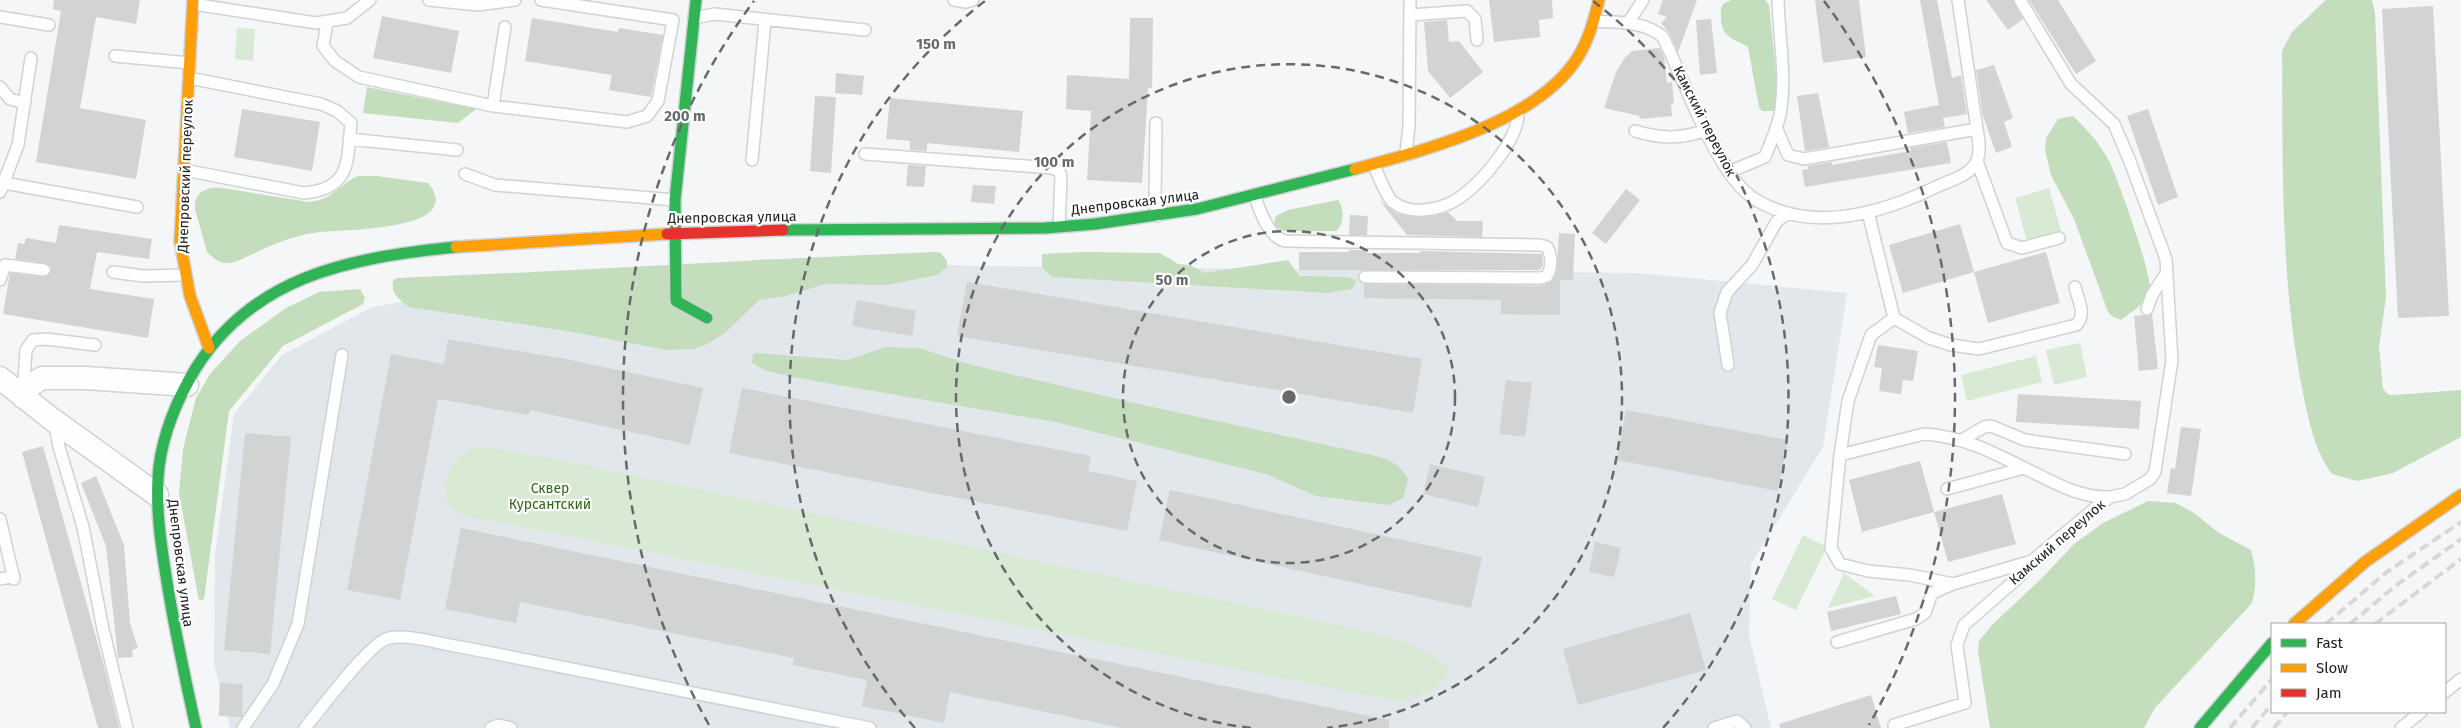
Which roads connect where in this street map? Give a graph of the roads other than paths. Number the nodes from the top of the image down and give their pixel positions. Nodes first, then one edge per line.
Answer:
1 (370, 0) edge
2 (429, 0) edge
3 (515, 0) edge
4 (541, 0) edge
5 (696, 0) edge
6 (954, 0) edge
7 (973, 0) edge
8 (1410, 0) edge
9 (1599, 0) edge
10 (1643, 0) edge
11 (1778, 0) edge
12 (1958, 0) edge
13 (2020, 0) edge
14 (193, 2) edge
15 (1410, 15) junction
16 (0, 17) edge
17 (694, 18) junction
18 (673, 20) junction
19 (764, 21) junction
20 (1596, 21) junction
21 (36, 23) junction
22 (327, 23) junction
23 (1628, 23) junction
24 (49, 24) dead end
25 (504, 28) dead end
26 (865, 30) dead end
27 (35, 36) dead end
28 (1477, 40) dead end
29 (114, 56) dead end
30 (31, 58) dead end
31 (190, 63) junction
32 (189, 78) junction
33 (0, 87) edge
34 (25, 104) junction
35 (493, 106) junction
36 (1518, 111) junction
37 (1156, 123) dead end
38 (1776, 127) junction
39 (1977, 129) junction
40 (1707, 130) junction
41 (1634, 132) dead end
42 (349, 139) junction
43 (457, 150) dead end
44 (865, 154) dead end
45 (1406, 155) junction
46 (752, 160) dead end
47 (1977, 161) junction
48 (1373, 164) junction
49 (184, 170) junction
50 (1729, 172) junction
51 (465, 174) dead end
52 (3, 180) edge
53 (1255, 198) junction
54 (675, 200) junction
55 (137, 207) dead end
56 (1868, 212) junction
57 (1788, 213) junction
58 (1158, 216) junction
59 (1059, 227) junction
60 (675, 233) junction
61 (2059, 238) dead end
62 (44, 270) dead end
63 (113, 272) dead end
64 (2167, 272) junction
65 (184, 275) junction
66 (1365, 277) dead end
67 (0, 280) edge
68 (2075, 287) dead end
69 (2147, 309) dead end
70 (707, 318) dead end
71 (1894, 318) junction
72 (95, 345) dead end
73 (209, 348) junction
74 (342, 355) dead end
75 (1728, 365) dead end
76 (0, 378) edge
77 (188, 385) junction
78 (23, 397) junction
79 (53, 420) junction
80 (1962, 440) junction
81 (2125, 454) dead end
82 (1840, 456) junction
83 (2024, 468) junction
84 (1946, 489) dead end
85 (157, 495) junction
86 (2461, 495) edge
87 (2110, 497) junction
88 (0, 519) edge
89 (2032, 561) junction
90 (0, 579) edge
91 (1954, 584) junction
92 (2295, 623) edge
93 (1837, 642) dead end
94 (2271, 644) edge
95 (2461, 679) edge
96 (2446, 691) edge
97 (2420, 713) edge
98 (1894, 725) dead end
99 (127, 728) edge
100 (196, 728) edge
101 (243, 728) edge
102 (305, 728) edge
103 (491, 728) edge
104 (511, 728) edge
105 (870, 728) edge
106 (1714, 728) edge
107 (1745, 728) edge
108 (2200, 728) edge
109 (2401, 728) edge

1 - 22 lane
2 - 3 lane
4 - 18 lane
5 - 17 main road
6 - 7 lane
8 - 15 lane
9 - 20 main road, Днепровская улица
10 - 23 lane
11 - 38 lane
12 - 39 lane
13 - 64 lane, Камский переулок
14 - 22 lane
14 - 31 main road, Днепровский переулок
15 - 28 lane
15 - 45 lane
16 - 21 lane
17 - 18 lane
17 - 19 lane
17 - 54 main road
18 - 35 lane
19 - 26 lane
19 - 46 lane
20 - 23 lane, Камский переулок
20 - 36 main road, Днепровская улица
21 - 24 lane
21 - 27 lane
22 - 35 lane
23 - 40 lane, Камский переулок
25 - 35 lane
29 - 31 lane
30 - 34 lane
31 - 32 main road, Днепровский переулок
32 - 42 lane
32 - 49 main road, Днепровский переулок
33 - 34 lane
34 - 52 lane
36 - 45 main road, Днепровская улица
36 - 48 lane
37 - 58 lane
38 - 39 lane
38 - 50 lane
39 - 47 lane
40 - 41 lane
40 - 50 lane, Камский переулок
42 - 43 lane
42 - 49 lane
44 - 59 lane
45 - 48 main road, Днепровская улица
47 - 56 lane, Камский переулок
47 - 61 lane
48 - 53 main road, Днепровская улица
49 - 65 main road, Днепровский переулок
50 - 57 lane, Камский переулок
51 - 54 lane
52 - 55 lane
53 - 58 main road, Днепровская улица
53 - 66 lane
54 - 60 main road
56 - 57 lane, Камский переулок
56 - 71 lane
57 - 75 lane
58 - 59 main road, Днепровская улица
59 - 60 main road, Днепровская улица
60 - 70 main road
60 - 73 main road, Днепровская улица
62 - 67 lane
63 - 65 lane
64 - 69 lane
64 - 87 lane, Камский переулок
65 - 73 main road, Днепровский переулок
68 - 71 lane
71 - 82 lane
72 - 78 lane
73 - 77 main road, Днепровская улица
74 - 101 lane
76 - 78 street
77 - 78 street
77 - 85 main road, Днепровская улица
78 - 79 street
79 - 85 street
79 - 99 lane
80 - 81 lane
80 - 82 lane
80 - 83 lane
82 - 91 lane
83 - 84 lane
83 - 87 lane
85 - 100 main road, Днепровская улица
86 - 92 main road
87 - 89 lane, Камский переулок
88 - 90 lane
89 - 91 lane
89 - 98 lane, Камский переулок
91 - 93 lane
94 - 108 main road
95 - 96 lane
97 - 109 lane
102 - 105 lane
103 - 104 lane
106 - 107 lane

